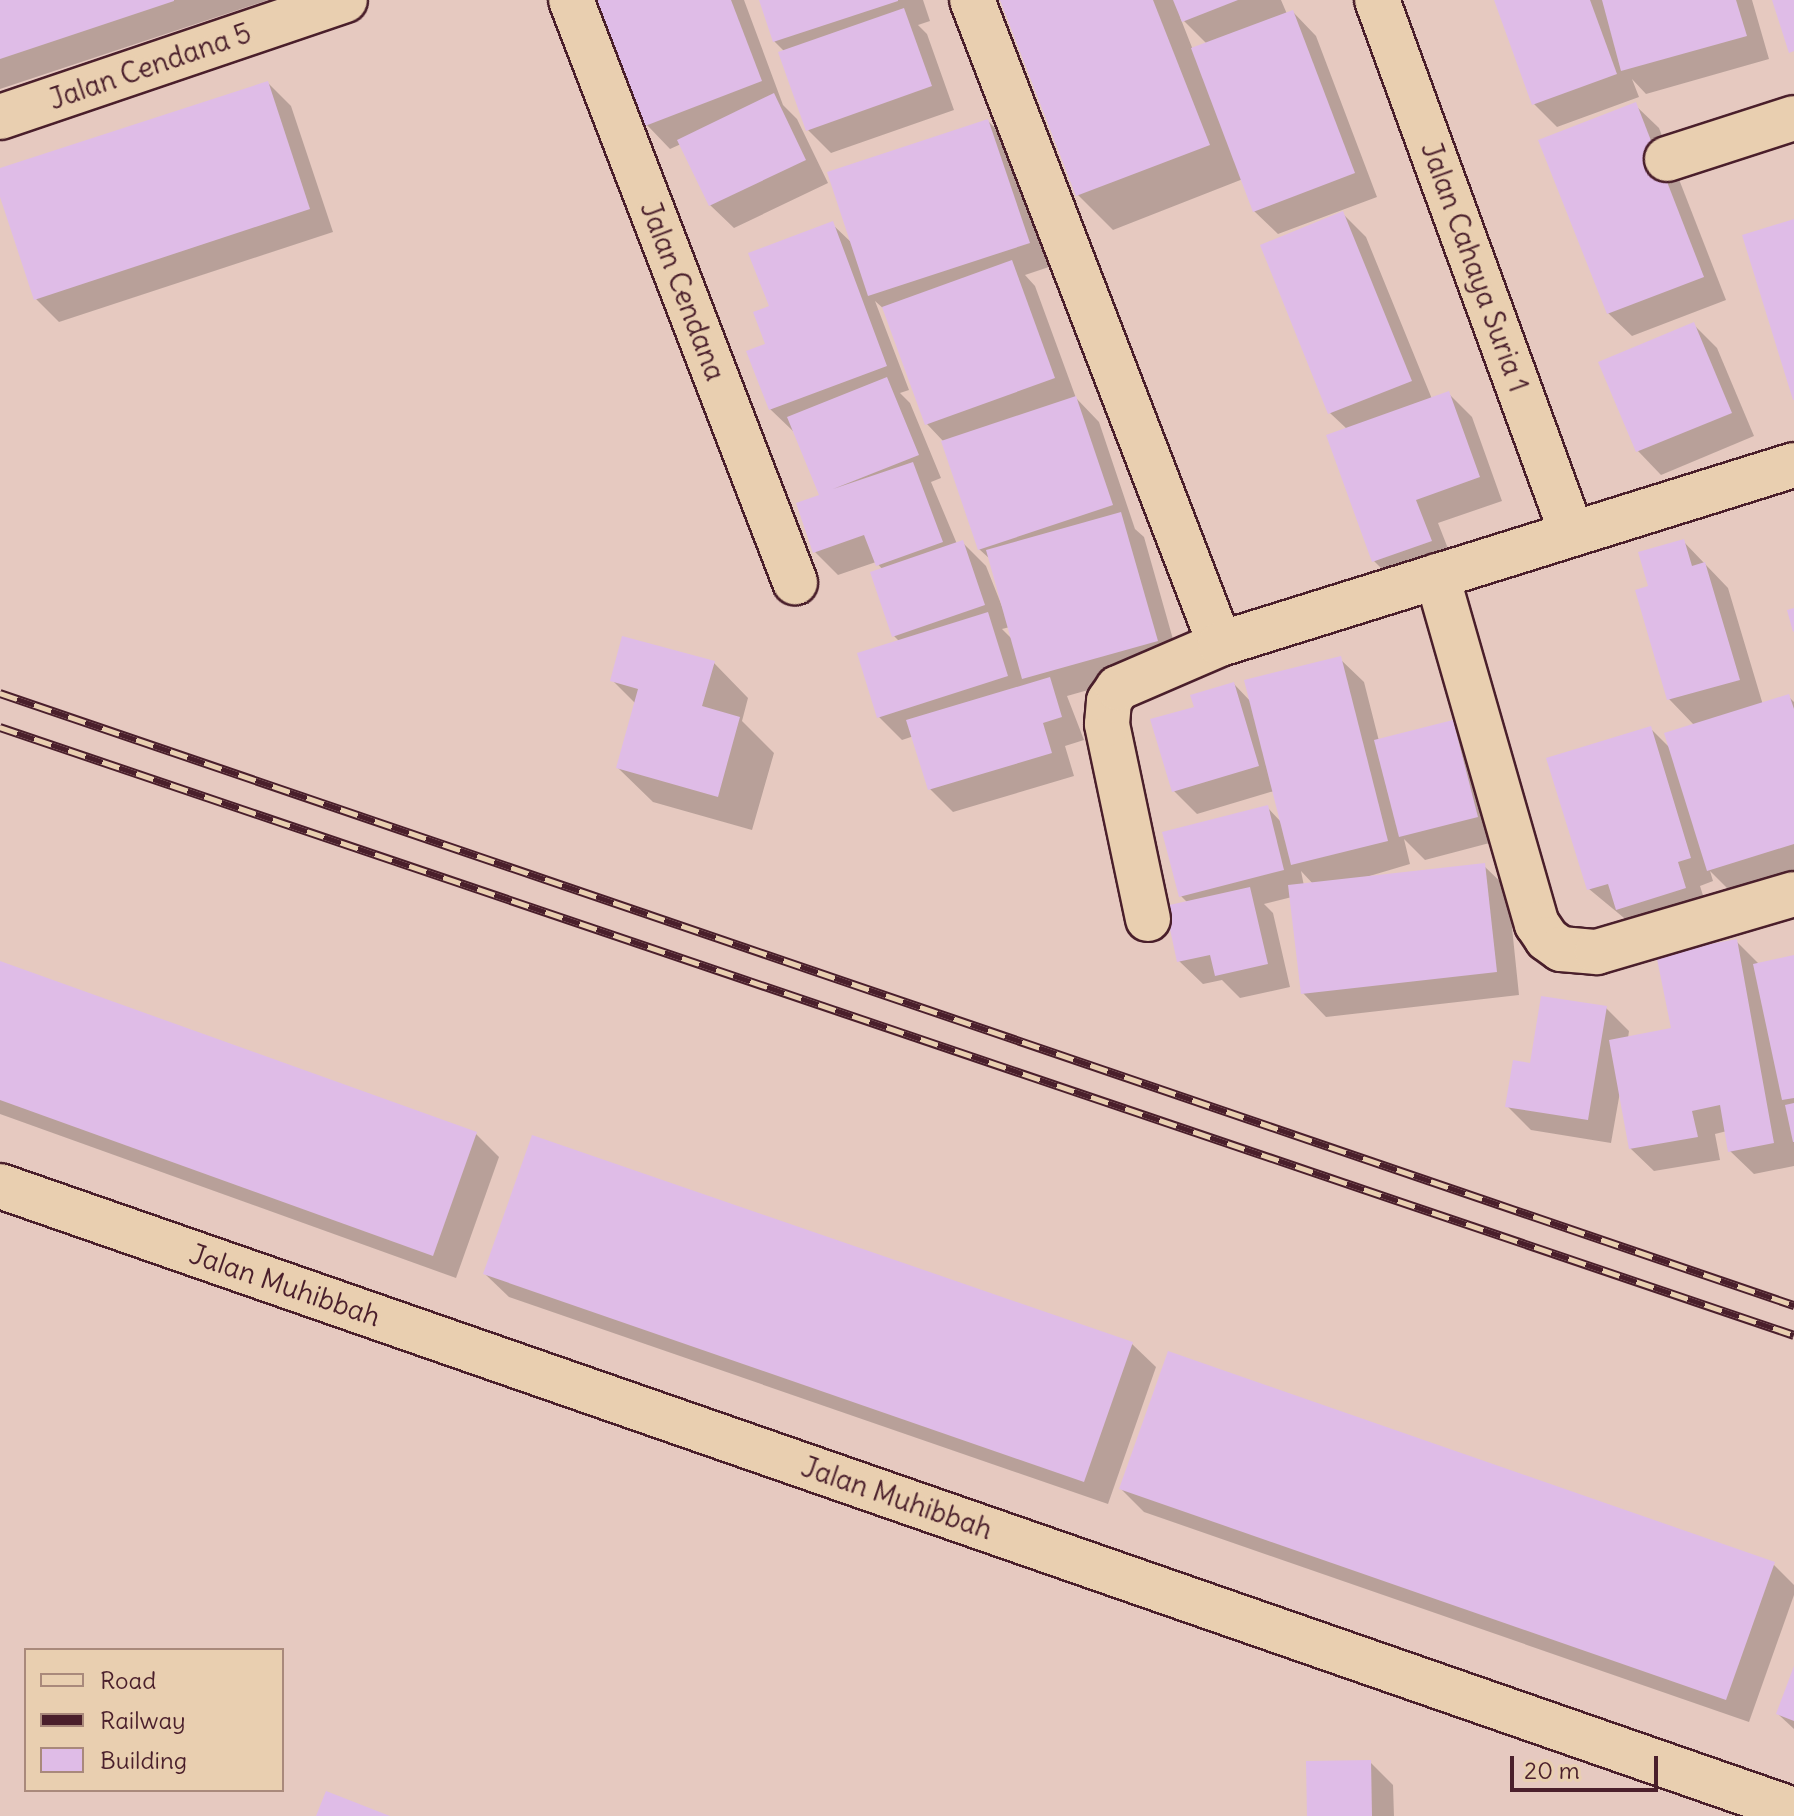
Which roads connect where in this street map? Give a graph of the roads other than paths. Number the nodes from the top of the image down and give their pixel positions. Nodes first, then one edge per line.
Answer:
1 (345, 0) edge
2 (571, 0) edge
3 (972, 0) edge
4 (1377, 0) edge
5 (0, 117) edge
6 (1794, 118) edge
7 (1667, 159) dead end
8 (1794, 465) edge
9 (1572, 534) junction
10 (1437, 576) junction
11 (795, 582) dead end
12 (1220, 644) junction
13 (1794, 894) edge
14 (1148, 919) dead end
15 (0, 1186) edge
16 (1794, 1810) edge

1 - 5 street, Jalan Cendana 5
2 - 11 street, Jalan Cendana
3 - 12 street
4 - 9 street, Jalan Cahaya Suria 1
6 - 7 street
8 - 9 street
9 - 10 street
10 - 12 street
10 - 13 street
12 - 14 street
15 - 16 street, Jalan Muhibbah

